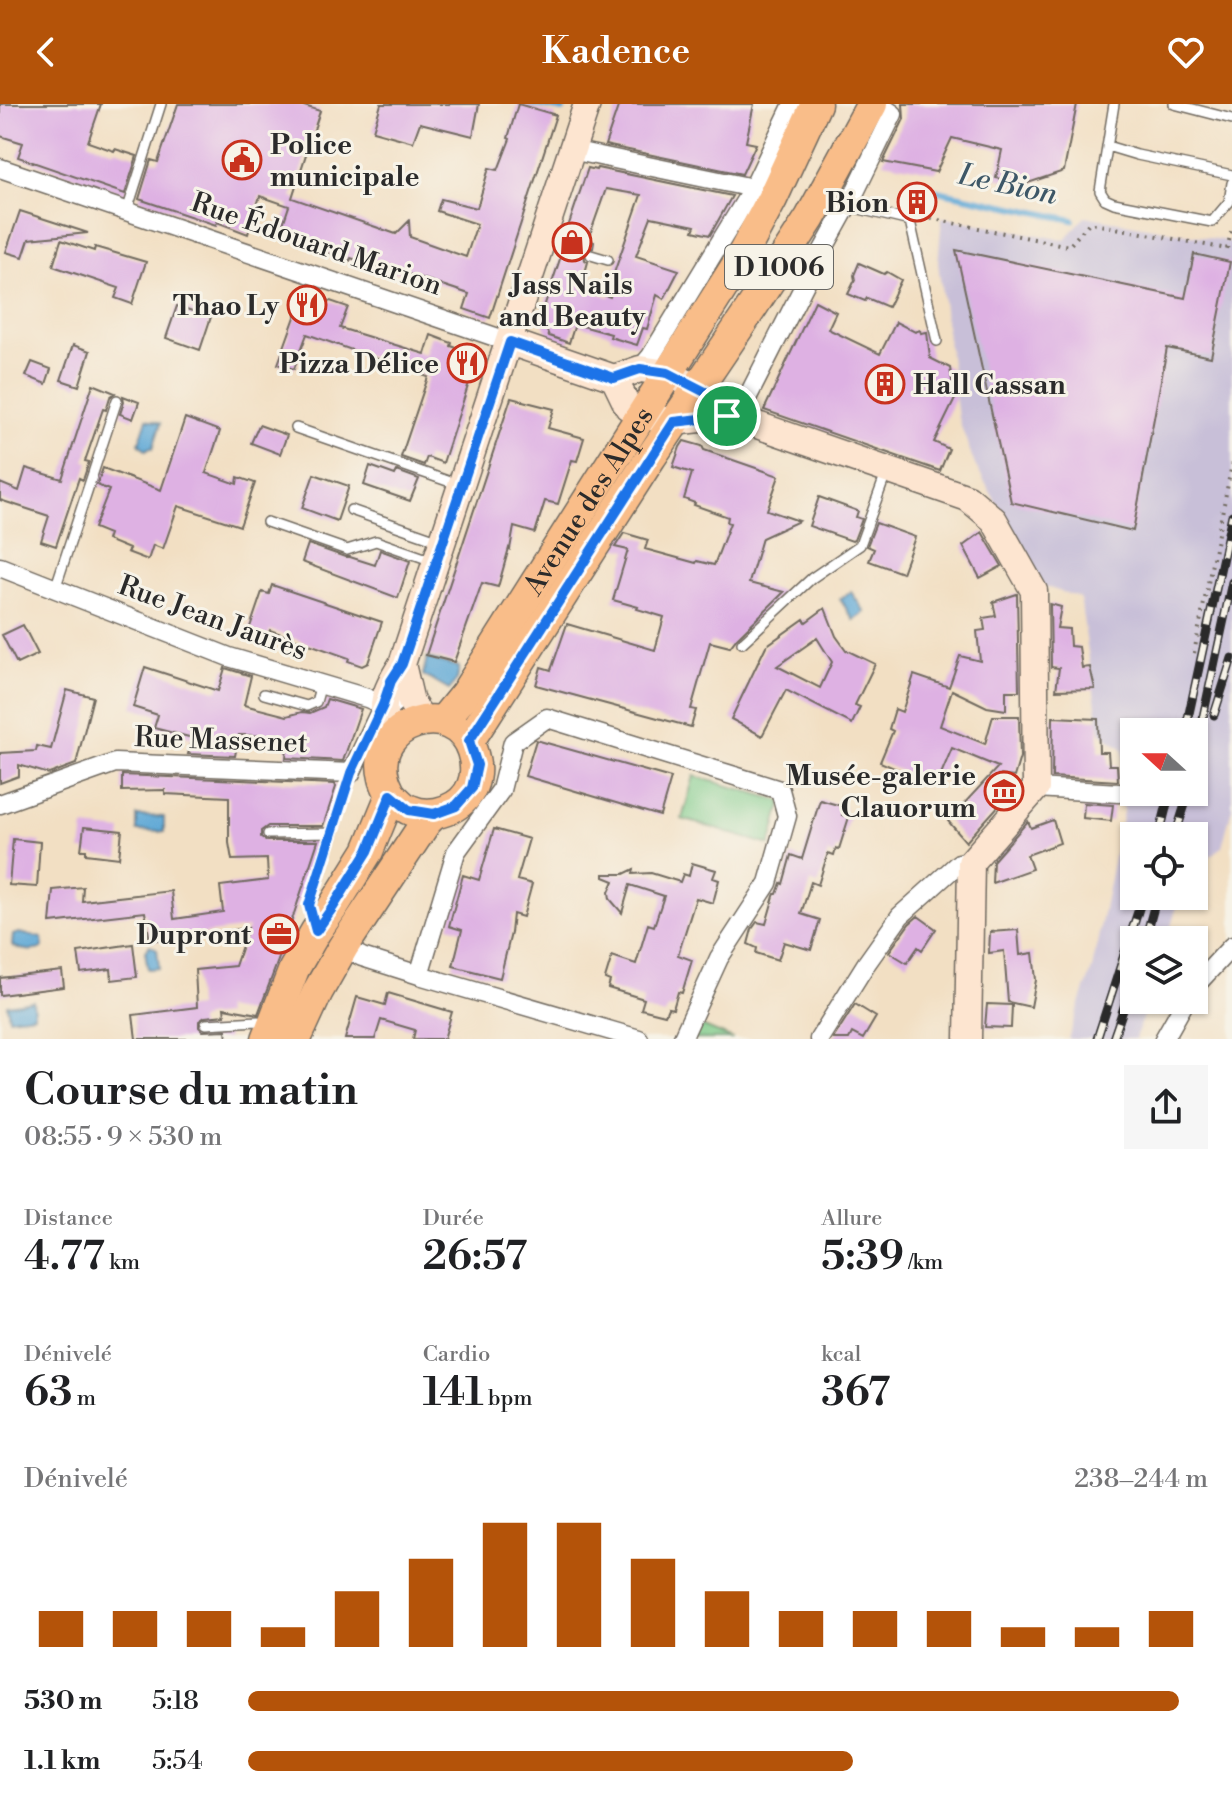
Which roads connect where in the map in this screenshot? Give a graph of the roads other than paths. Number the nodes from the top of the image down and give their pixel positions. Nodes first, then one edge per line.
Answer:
1 (161, 104) edge
2 (793, 104) edge
3 (816, 104) edge
4 (875, 104) edge
5 (1114, 104) edge
6 (1174, 104) edge
7 (585, 108) edge
8 (1232, 119) edge
9 (1107, 146) junction
10 (571, 150) junction
11 (0, 168) edge
12 (1232, 175) edge
13 (1232, 183) edge
14 (753, 188) junction
15 (847, 206) junction
16 (127, 211) junction
17 (591, 255) dead end
18 (608, 260) dead end
19 (937, 341) dead end
20 (510, 342) junction
21 (654, 371) junction
22 (614, 378) junction
23 (698, 388) junction
24 (117, 400) dead end
25 (641, 415) junction
26 (732, 417) junction
27 (674, 422) junction
28 (296, 428) dead end
29 (887, 471) junction
30 (462, 486) junction
31 (351, 510) dead end
32 (267, 522) dead end
33 (440, 552) junction
34 (0, 567) edge
35 (55, 589) junction
36 (742, 643) dead end
37 (402, 664) junction
38 (321, 684) junction
39 (264, 694) dead end
40 (383, 705) junction
41 (426, 714) junction
42 (393, 736) junction
43 (469, 741) junction
44 (351, 773) junction
45 (1036, 788) junction
46 (1119, 793) dead end
47 (391, 795) junction
48 (0, 804) edge
49 (434, 814) junction
50 (332, 833) junction
51 (268, 834) dead end
52 (971, 862) junction
53 (357, 869) junction
54 (316, 931) junction
55 (1232, 946) edge
56 (343, 947) junction
57 (1208, 972) edge
58 (419, 975) junction
59 (1178, 1014) edge
60 (206, 1024) dead end
61 (289, 1032) edge
62 (639, 1039) edge
63 (682, 1039) edge
64 (819, 1039) edge
65 (968, 1039) edge
66 (1164, 1039) edge

1 - 16 lane
2 - 14 street, Avenue des Alpes
3 - 21 main road, Avenue des Alpes / D 1006
4 - 15 street
4 - 23 main road, Avenue des Alpes / D 1006
5 - 9 lane
6 - 8 lane
7 - 10 street
9 - 12 lane
9 - 13 lane
10 - 14 street
10 - 20 street
11 - 16 street, Rue Édouard Marion
14 - 21 street, Avenue des Alpes
15 - 19 lane
15 - 26 street
16 - 20 street, Rue Édouard Marion
17 - 18 lane
20 - 22 street, Rue Édouard Marion
20 - 30 street
21 - 22 street
21 - 23 street
21 - 25 main road, Avenue des Alpes / D 1006
22 - 25 street
23 - 26 street
23 - 27 main road, Avenue des Alpes / D 1006
24 - 35 lane
25 - 27 street
25 - 41 main road, Avenue des Alpes / D 1006
26 - 27 street
26 - 29 street
27 - 43 main road, Avenue des Alpes / D 1006
28 - 30 lane
29 - 36 lane
29 - 45 street
30 - 33 street
31 - 33 lane
32 - 33 lane
33 - 37 street
34 - 35 street, Rue Jean Jaurès
35 - 38 street, Rue Jean Jaurès
37 - 40 street
37 - 41 street
38 - 39 lane
38 - 40 street, Rue Jean Jaurès
40 - 41 street, Rue Jean Jaurès
40 - 42 street
40 - 44 street
41 - 42 main road, Avenue des Alpes
41 - 43 main road
42 - 47 main road
43 - 49 main road
44 - 48 street, Rue Massenet
44 - 50 lane
45 - 46 street
45 - 52 street
47 - 49 main road
47 - 53 main road
49 - 56 main road
50 - 51 lane
50 - 54 lane
52 - 64 street
52 - 65 street
53 - 54 main road
53 - 56 street
54 - 61 main road
55 - 57 street
56 - 58 street
56 - 61 main road
58 - 62 street
58 - 63 street
59 - 66 street
60 - 61 lane

